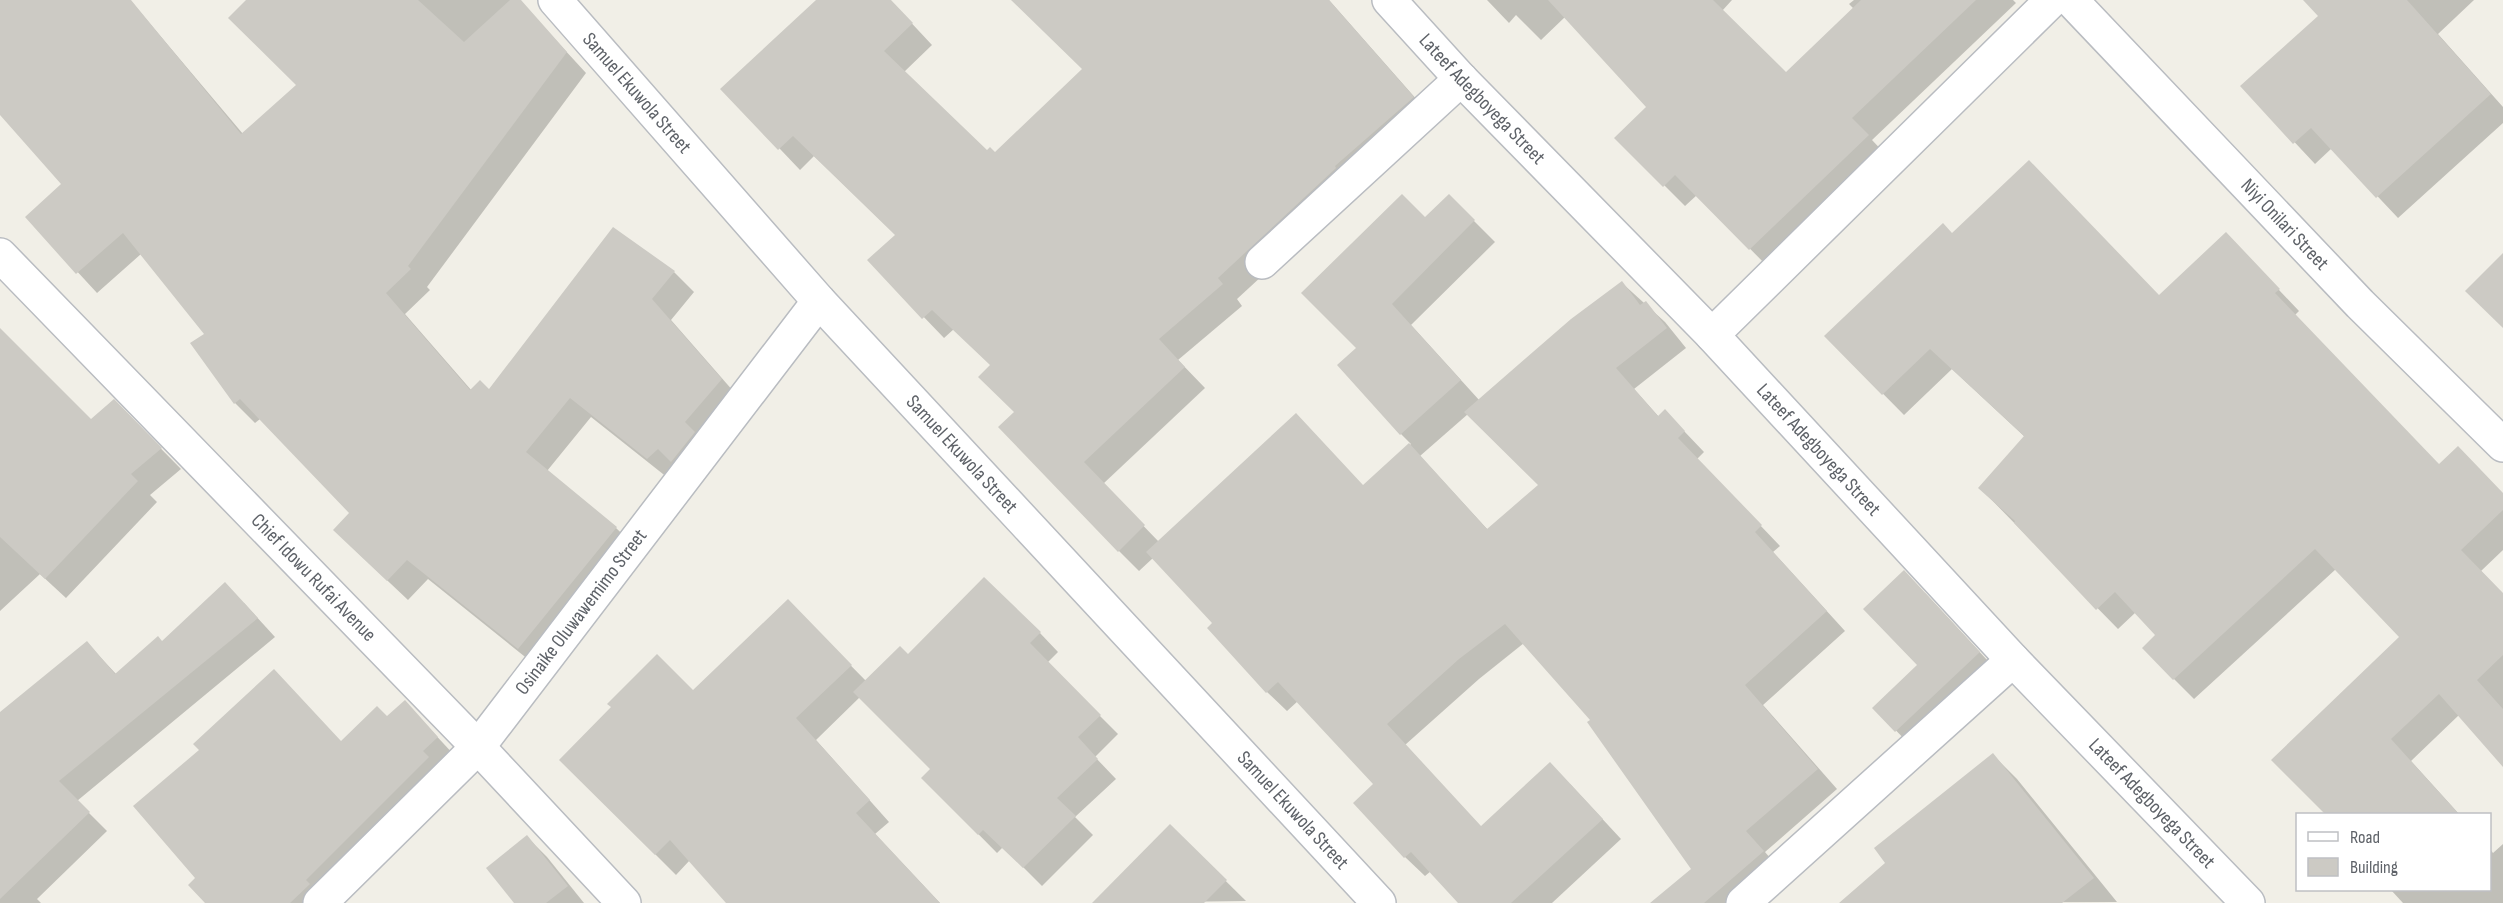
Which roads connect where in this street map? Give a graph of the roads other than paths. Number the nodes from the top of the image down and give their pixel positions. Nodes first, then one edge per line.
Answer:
1 (555, 0) edge
2 (1389, 0) edge
3 (2052, 0) edge
4 (2071, 0) edge
5 (1461, 79) junction
6 (0, 255) edge
7 (1262, 262) dead end
8 (819, 301) junction
9 (1712, 334) junction
10 (2503, 446) edge
11 (2013, 660) junction
12 (478, 747) junction
13 (320, 903) edge
14 (624, 903) edge
15 (1379, 903) edge
16 (1743, 903) edge
17 (2247, 903) edge

1 - 8 street, Samuel Ekuwola Street
2 - 5 street, Lateef Adegboyega Street
3 - 9 street
4 - 10 street, Niyi Onilari Street
5 - 7 street
5 - 9 street, Lateef Adegboyega Street
6 - 12 street, Chief Idowu Rufai Avenue
8 - 12 street, Osinaike Oluwawemimo Street
8 - 15 street, Samuel Ekuwola Street
9 - 11 street, Lateef Adegboyega Street
11 - 16 street
11 - 17 street, Lateef Adegboyega Street
12 - 13 street, Osinaike Oluwawemimo Street
12 - 14 street, Chief Idowu Rufai Avenue

